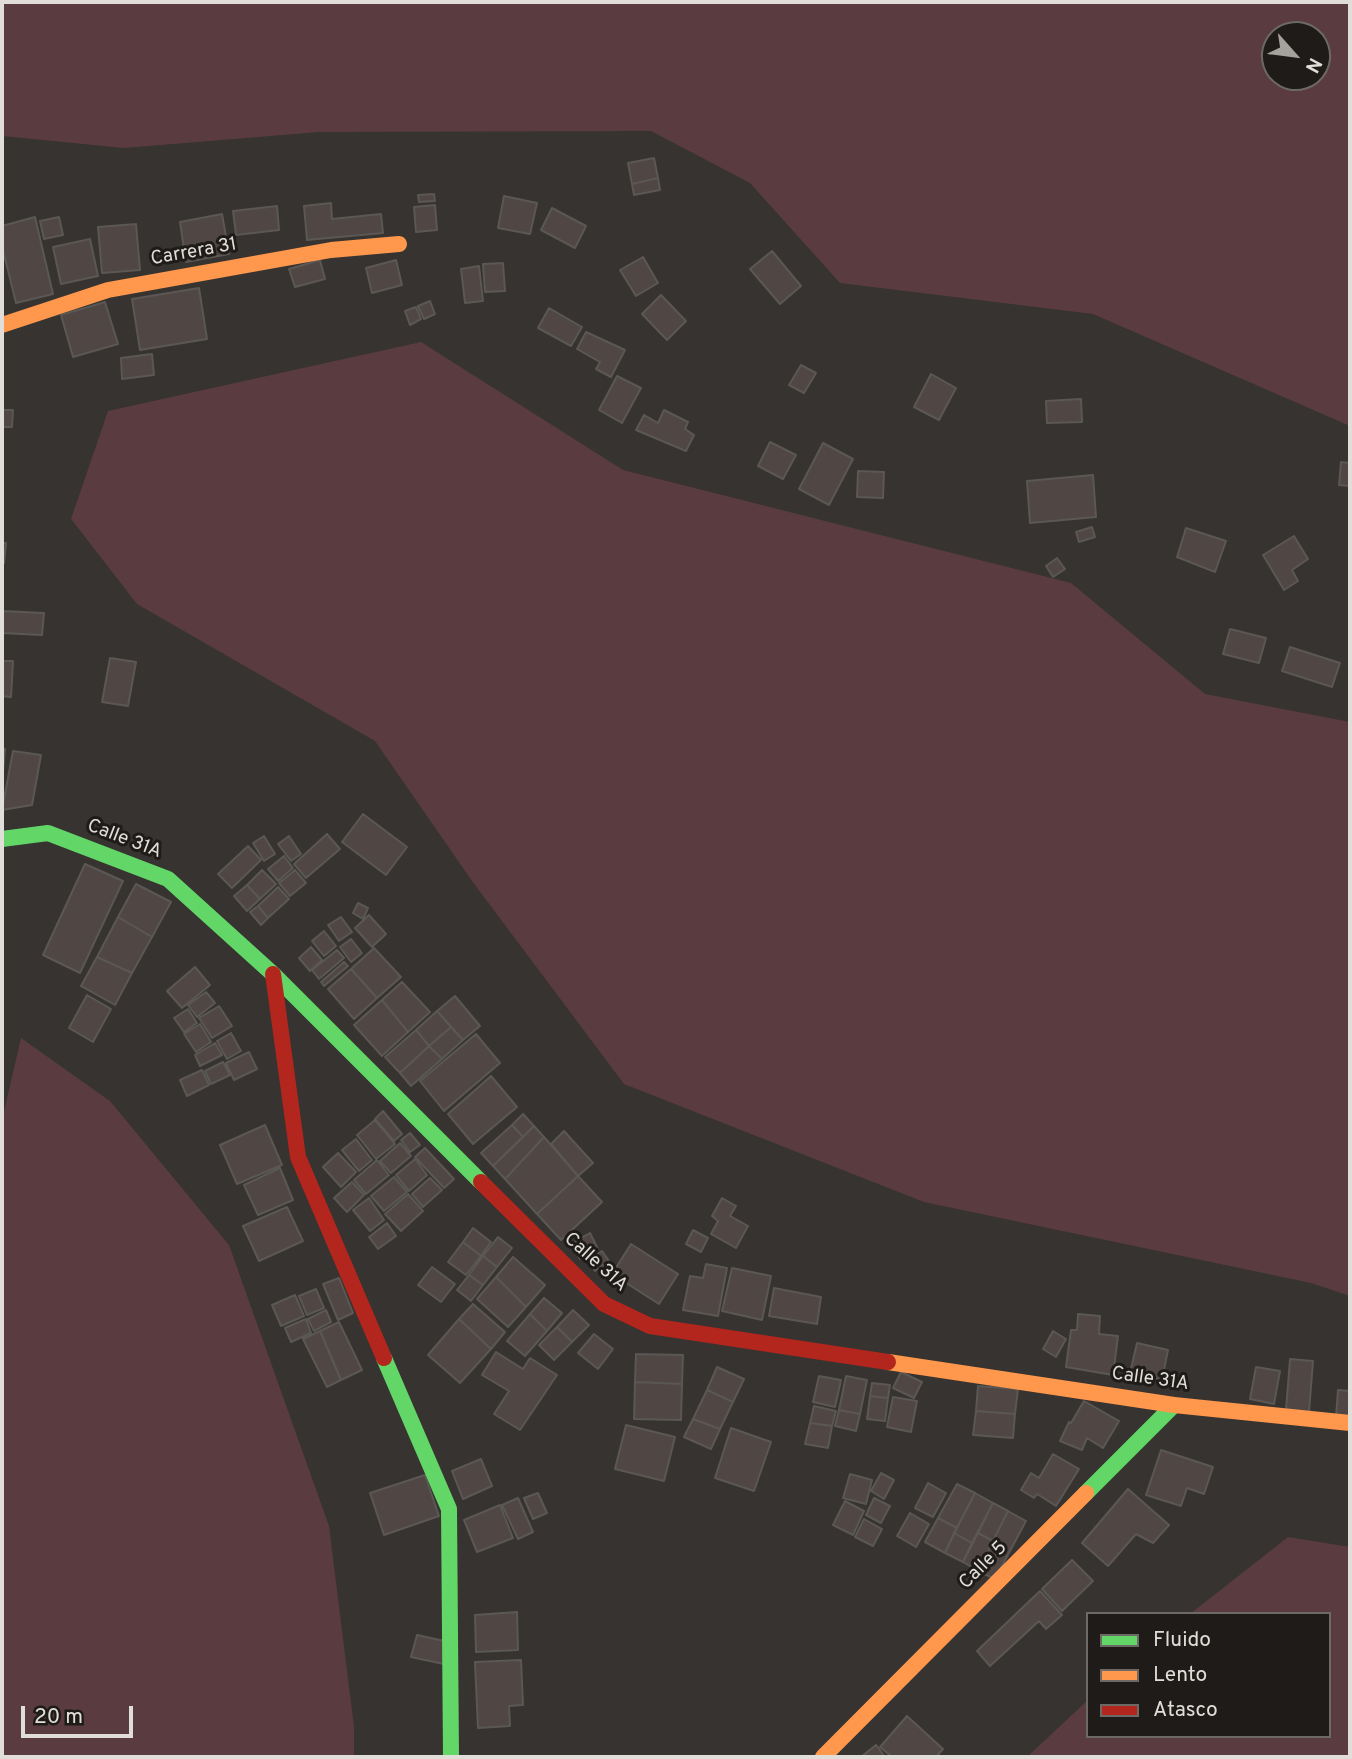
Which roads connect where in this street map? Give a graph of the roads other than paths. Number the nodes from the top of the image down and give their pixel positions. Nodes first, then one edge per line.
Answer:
1 (399, 244) dead end
2 (2, 326) edge
3 (2, 839) edge
4 (273, 974) junction
5 (1174, 1405) junction
6 (1350, 1423) edge
7 (450, 1757) edge
8 (823, 1757) edge

1 - 2 street, Carrera 31
3 - 4 street, Calle 31A
4 - 5 street, Calle 31A
4 - 7 street
5 - 6 street, Calle 31A
5 - 8 street, Calle 5

